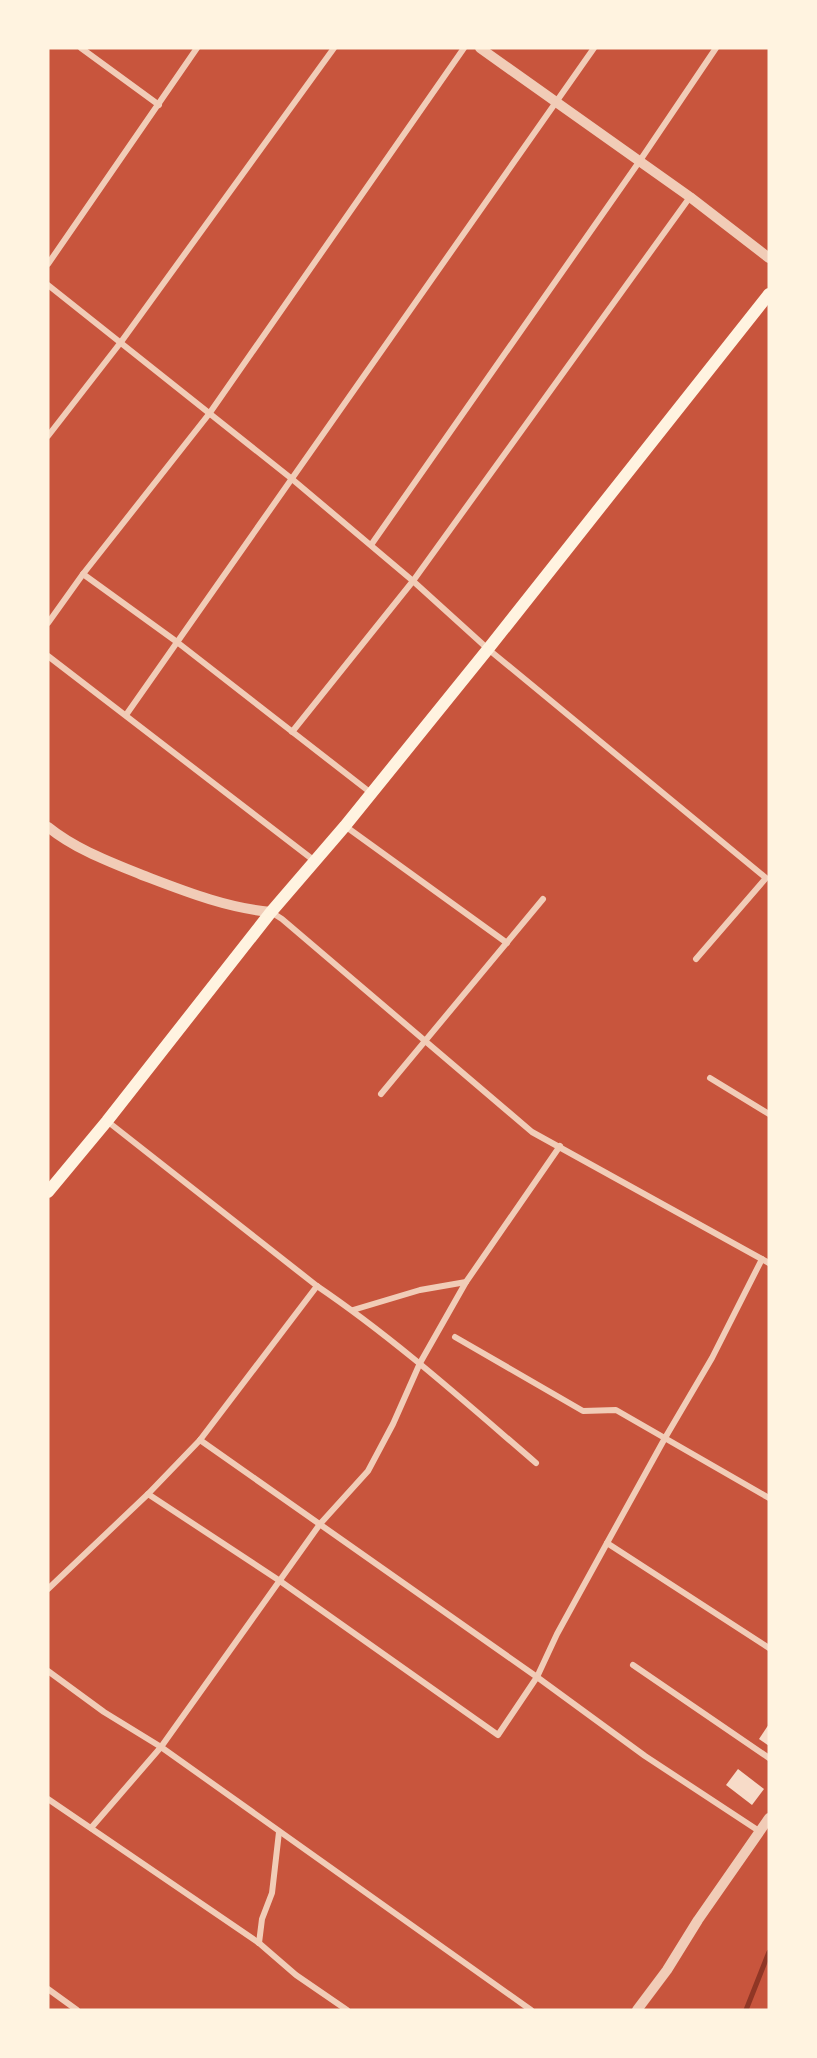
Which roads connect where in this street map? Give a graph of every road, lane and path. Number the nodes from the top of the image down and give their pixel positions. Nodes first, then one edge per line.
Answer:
1 (81, 48) edge
2 (197, 48) edge
3 (334, 48) edge
4 (464, 48) edge
5 (480, 48) edge
6 (594, 48) edge
7 (716, 48) edge
8 (556, 103) junction
9 (159, 105) junction
10 (639, 162) junction
11 (690, 198) junction
12 (769, 258) edge
13 (48, 264) edge
14 (48, 285) edge
15 (769, 294) edge
16 (121, 342) junction
17 (209, 414) junction
18 (48, 436) edge
19 (292, 479) junction
20 (371, 545) junction
21 (84, 574) junction
22 (412, 581) junction
23 (48, 623) edge
24 (177, 642) junction
25 (488, 649) junction
26 (48, 656) edge
27 (126, 715) junction
28 (292, 732) junction
29 (371, 793) junction
30 (345, 826) junction
31 (48, 827) edge
32 (316, 862) junction
33 (543, 899) dead end
34 (271, 912) junction
35 (507, 943) junction
36 (696, 959) dead end
37 (426, 1041) junction
38 (710, 1078) dead end
39 (381, 1094) dead end
40 (769, 1114) edge
41 (107, 1121) junction
42 (560, 1146) junction
43 (48, 1192) edge
44 (762, 1259) junction
45 (769, 1263) edge
46 (466, 1282) junction
47 (317, 1286) junction
48 (353, 1310) junction
49 (455, 1337) dead end
50 (420, 1363) junction
51 (665, 1438) junction
52 (200, 1440) junction
53 (536, 1463) dead end
54 (148, 1494) junction
55 (769, 1498) edge
56 (320, 1524) junction
57 (607, 1543) junction
58 (280, 1581) junction
59 (48, 1589) edge
60 (769, 1648) edge
61 (633, 1665) dead end
62 (48, 1671) edge
63 (537, 1677) junction
64 (161, 1747) junction
65 (769, 1758) edge
66 (48, 1798) edge
67 (769, 1818) edge
68 (92, 1828) junction
69 (279, 1832) junction
70 (759, 1832) junction
71 (259, 1943) junction
72 (48, 1989) edge
73 (76, 2010) edge
74 (347, 2010) edge
75 (531, 2010) edge
76 (637, 2010) edge

1 - 9 street
2 - 9 street
3 - 16 street
4 - 17 street
5 - 8 street
6 - 8 street
7 - 10 street
8 - 10 street
8 - 19 street
9 - 13 street
10 - 11 street
10 - 20 street
11 - 12 street
11 - 22 street
14 - 16 street
15 - 25 main road
16 - 17 street
16 - 18 street
17 - 19 street
17 - 21 street
19 - 20 street
19 - 24 street
20 - 22 street
21 - 23 street
21 - 24 street
22 - 25 street
22 - 28 street
24 - 27 street
24 - 28 street
25 - 29 main road
25 - 36 street
26 - 27 street
27 - 32 street
28 - 29 street
29 - 30 main road
30 - 32 main road
30 - 35 street
31 - 34 street
32 - 34 main road
33 - 35 street
34 - 37 street
34 - 41 main road
35 - 37 street
37 - 39 street
37 - 42 street
38 - 40 street
41 - 43 main road
41 - 47 street
42 - 44 street
42 - 46 street
44 - 45 street
44 - 51 street
46 - 48 street
46 - 50 street
47 - 48 street
47 - 52 street
48 - 50 street
49 - 51 street
50 - 53 street
50 - 56 street
51 - 55 street
51 - 57 street
52 - 54 street
52 - 56 street
54 - 58 street
54 - 59 street
56 - 58 street
56 - 63 street
57 - 60 street
57 - 63 street
58 - 63 street
58 - 64 street
61 - 65 street
62 - 64 street
63 - 70 street
64 - 68 street
64 - 69 street
66 - 68 street
67 - 70 street
68 - 71 street
69 - 71 street
69 - 75 street
70 - 76 street
71 - 74 street
72 - 73 street

